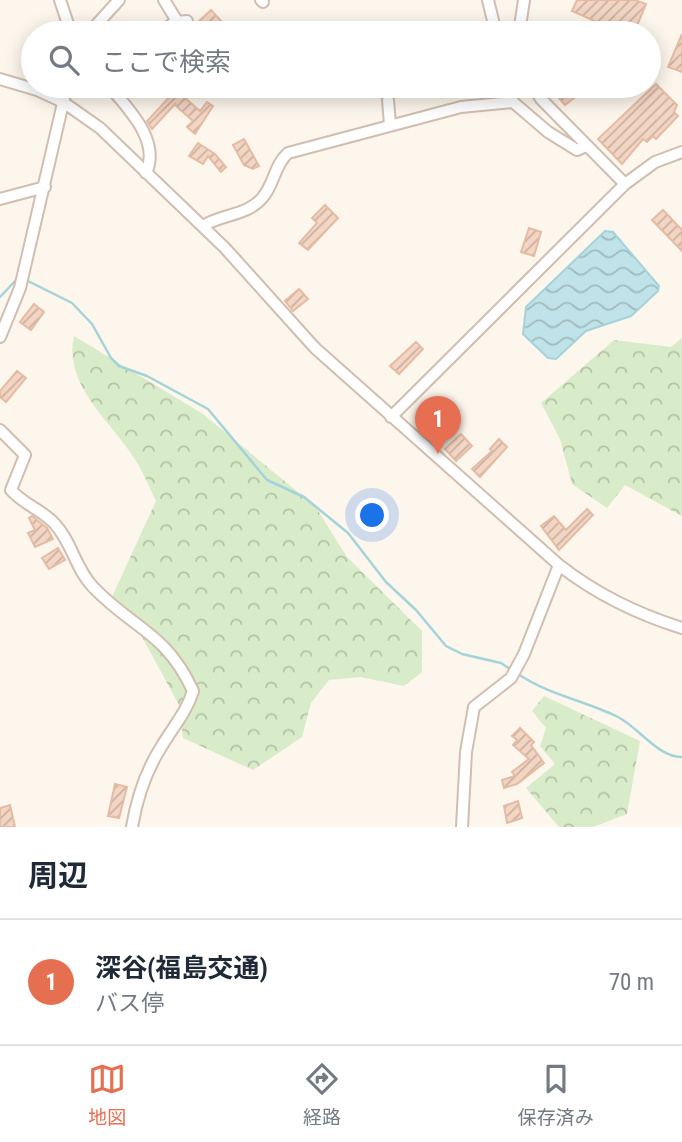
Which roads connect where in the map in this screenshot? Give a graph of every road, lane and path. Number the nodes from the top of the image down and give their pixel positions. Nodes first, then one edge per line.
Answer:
1 (60, 0) edge
2 (119, 0) edge
3 (164, 0) edge
4 (488, 0) edge
5 (524, 0) edge
6 (67, 21) edge
7 (100, 21) edge
8 (182, 21) edge
9 (493, 21) edge
10 (521, 21) edge
11 (0, 79) edge
12 (21, 85) edge
13 (54, 98) edge
14 (64, 98) edge
15 (120, 98) edge
16 (512, 98) edge
17 (540, 98) edge
18 (388, 100) dead end
19 (63, 102) junction
20 (513, 102) junction
21 (390, 124) junction
22 (586, 146) junction
23 (682, 152) edge
24 (146, 173) junction
25 (625, 184) junction
26 (45, 187) junction
27 (0, 199) edge
28 (203, 226) junction
29 (0, 337) edge
30 (391, 417) junction
31 (0, 430) edge
32 (559, 565) junction
33 (682, 628) edge
34 (132, 827) edge
35 (462, 827) edge

1 - 6 street
2 - 7 street
3 - 8 street
4 - 9 street
5 - 10 street
11 - 12 street
13 - 19 street
14 - 19 street
15 - 24 street
16 - 20 street
17 - 22 street
18 - 21 street
19 - 24 street
19 - 26 street
20 - 21 street
20 - 22 street
21 - 28 street
22 - 25 street
23 - 25 street
24 - 28 street
25 - 30 street
26 - 27 street
26 - 29 street
28 - 30 street
30 - 32 street
31 - 34 street
32 - 33 street
32 - 35 street

